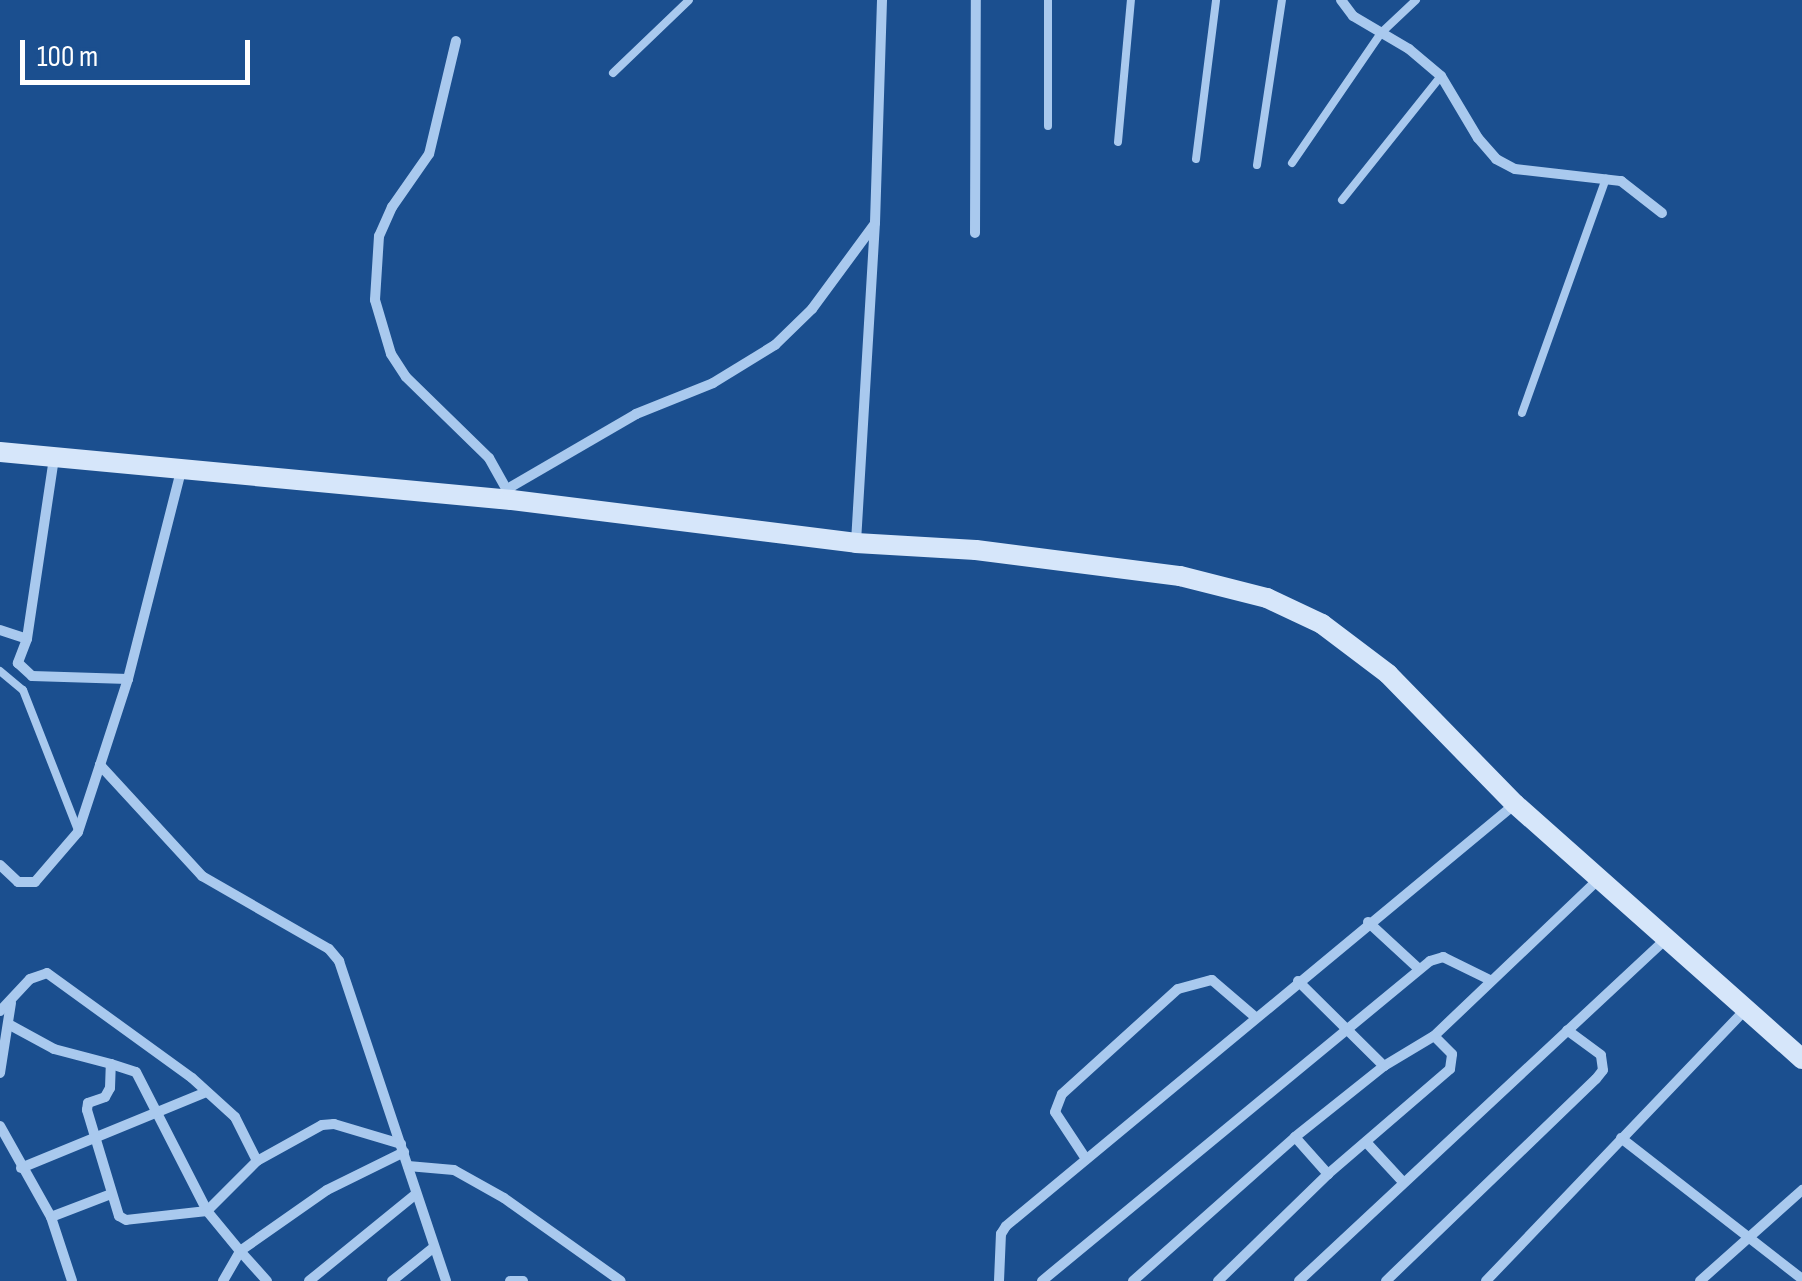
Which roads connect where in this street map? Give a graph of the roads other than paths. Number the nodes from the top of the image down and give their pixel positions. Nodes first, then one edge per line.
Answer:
1 (689, 0) edge
2 (882, 0) edge
3 (976, 0) edge
4 (1048, 0) edge
5 (1131, 0) edge
6 (1216, 0) edge
7 (1282, 0) edge
8 (1340, 0) edge
9 (1416, 0) edge
10 (1381, 33) junction
11 (456, 41) dead end
12 (613, 73) dead end
13 (1441, 76) junction
14 (1048, 126) dead end
15 (1118, 142) dead end
16 (1196, 159) dead end
17 (1292, 164) dead end
18 (1256, 165) dead end
19 (1606, 178) junction
20 (1342, 200) dead end
21 (1662, 213) dead end
22 (876, 223) junction
23 (975, 233) dead end
24 (1522, 414) dead end
25 (0, 452) edge
26 (54, 458) junction
27 (182, 471) junction
28 (511, 494) junction
29 (856, 543) junction
30 (0, 630) edge
31 (27, 639) junction
32 (0, 671) edge
33 (20, 677) junction
34 (128, 679) junction
35 (100, 765) junction
36 (1515, 804) junction
37 (78, 832) junction
38 (0, 866) edge
39 (1598, 880) junction
40 (1368, 922) junction
41 (1668, 937) junction
42 (1419, 969) junction
43 (1490, 980) junction
44 (1298, 981) junction
45 (11, 1003) junction
46 (1746, 1009) junction
47 (0, 1011) edge
48 (1254, 1016) junction
49 (10, 1025) junction
50 (1567, 1030) junction
51 (1349, 1032) junction
52 (1434, 1036) junction
53 (149, 1048) junction
54 (1802, 1059) edge
55 (111, 1064) junction
56 (1384, 1066) junction
57 (136, 1072) junction
58 (0, 1074) edge
59 (206, 1092) junction
60 (160, 1115) junction
61 (0, 1126) edge
62 (1295, 1137) junction
63 (1621, 1138) junction
64 (96, 1141) junction
65 (1366, 1142) junction
66 (402, 1148) junction
67 (1086, 1159) junction
68 (257, 1161) junction
69 (408, 1166) junction
70 (21, 1168) junction
71 (1328, 1174) junction
72 (1404, 1182) junction
73 (1802, 1190) edge
74 (111, 1194) junction
75 (416, 1194) junction
76 (207, 1210) junction
77 (52, 1217) junction
78 (1748, 1240) junction
79 (434, 1248) junction
80 (240, 1250) junction
81 (1802, 1279) edge
82 (1390, 1280) edge
83 (72, 1281) edge
84 (224, 1281) edge
85 (267, 1281) edge
86 (309, 1281) edge
87 (392, 1281) edge
88 (446, 1281) edge
89 (510, 1281) edge
90 (523, 1281) edge
91 (621, 1281) edge
92 (999, 1281) edge
93 (1042, 1281) edge
94 (1133, 1281) edge
95 (1218, 1281) edge
96 (1299, 1281) edge
97 (1486, 1281) edge
98 (1700, 1281) edge

1 - 12 lane
2 - 22 street
3 - 23 street
4 - 14 lane
5 - 15 lane
6 - 16 lane
7 - 18 lane
8 - 10 street
9 - 10 lane
10 - 13 street
10 - 17 lane
11 - 28 street
13 - 19 street
13 - 20 lane
19 - 21 street
19 - 24 lane
22 - 28 street
22 - 29 street
25 - 26 street
26 - 27 street
26 - 31 street
27 - 28 street
27 - 34 street
28 - 29 street
29 - 36 street
30 - 31 street
31 - 33 street
32 - 33 lane
33 - 34 street
33 - 37 lane
34 - 35 street
35 - 37 street
35 - 66 street
36 - 39 street
36 - 40 street
37 - 38 street
39 - 41 street
39 - 43 street
40 - 42 street
40 - 44 street
41 - 46 street
41 - 50 street
42 - 43 street
42 - 51 street
43 - 52 street
44 - 48 street
44 - 51 street
45 - 47 street
45 - 49 street
45 - 53 street
46 - 54 street
46 - 63 street
48 - 67 street
48 - 67 street
49 - 55 street
49 - 58 street
50 - 72 street
50 - 82 street
51 - 56 street
51 - 93 street
52 - 56 street
52 - 65 street
53 - 57 street
53 - 59 street
55 - 57 street
55 - 64 street
56 - 62 street
57 - 60 street
59 - 60 street
59 - 68 street
60 - 64 street
60 - 76 street
61 - 70 street
62 - 71 street
62 - 94 street
63 - 78 street
63 - 97 street
64 - 70 street
64 - 74 street
65 - 71 street
65 - 72 street
66 - 68 street
66 - 69 street
66 - 80 street
67 - 92 street
68 - 76 street
69 - 75 street
69 - 91 street
70 - 77 street
71 - 95 street
72 - 96 street
73 - 78 street
74 - 76 street
74 - 77 street
75 - 79 street
75 - 86 street
76 - 80 street
77 - 83 street
78 - 81 street
78 - 98 street
79 - 87 street
79 - 88 street
80 - 84 street
80 - 85 street
89 - 90 street

